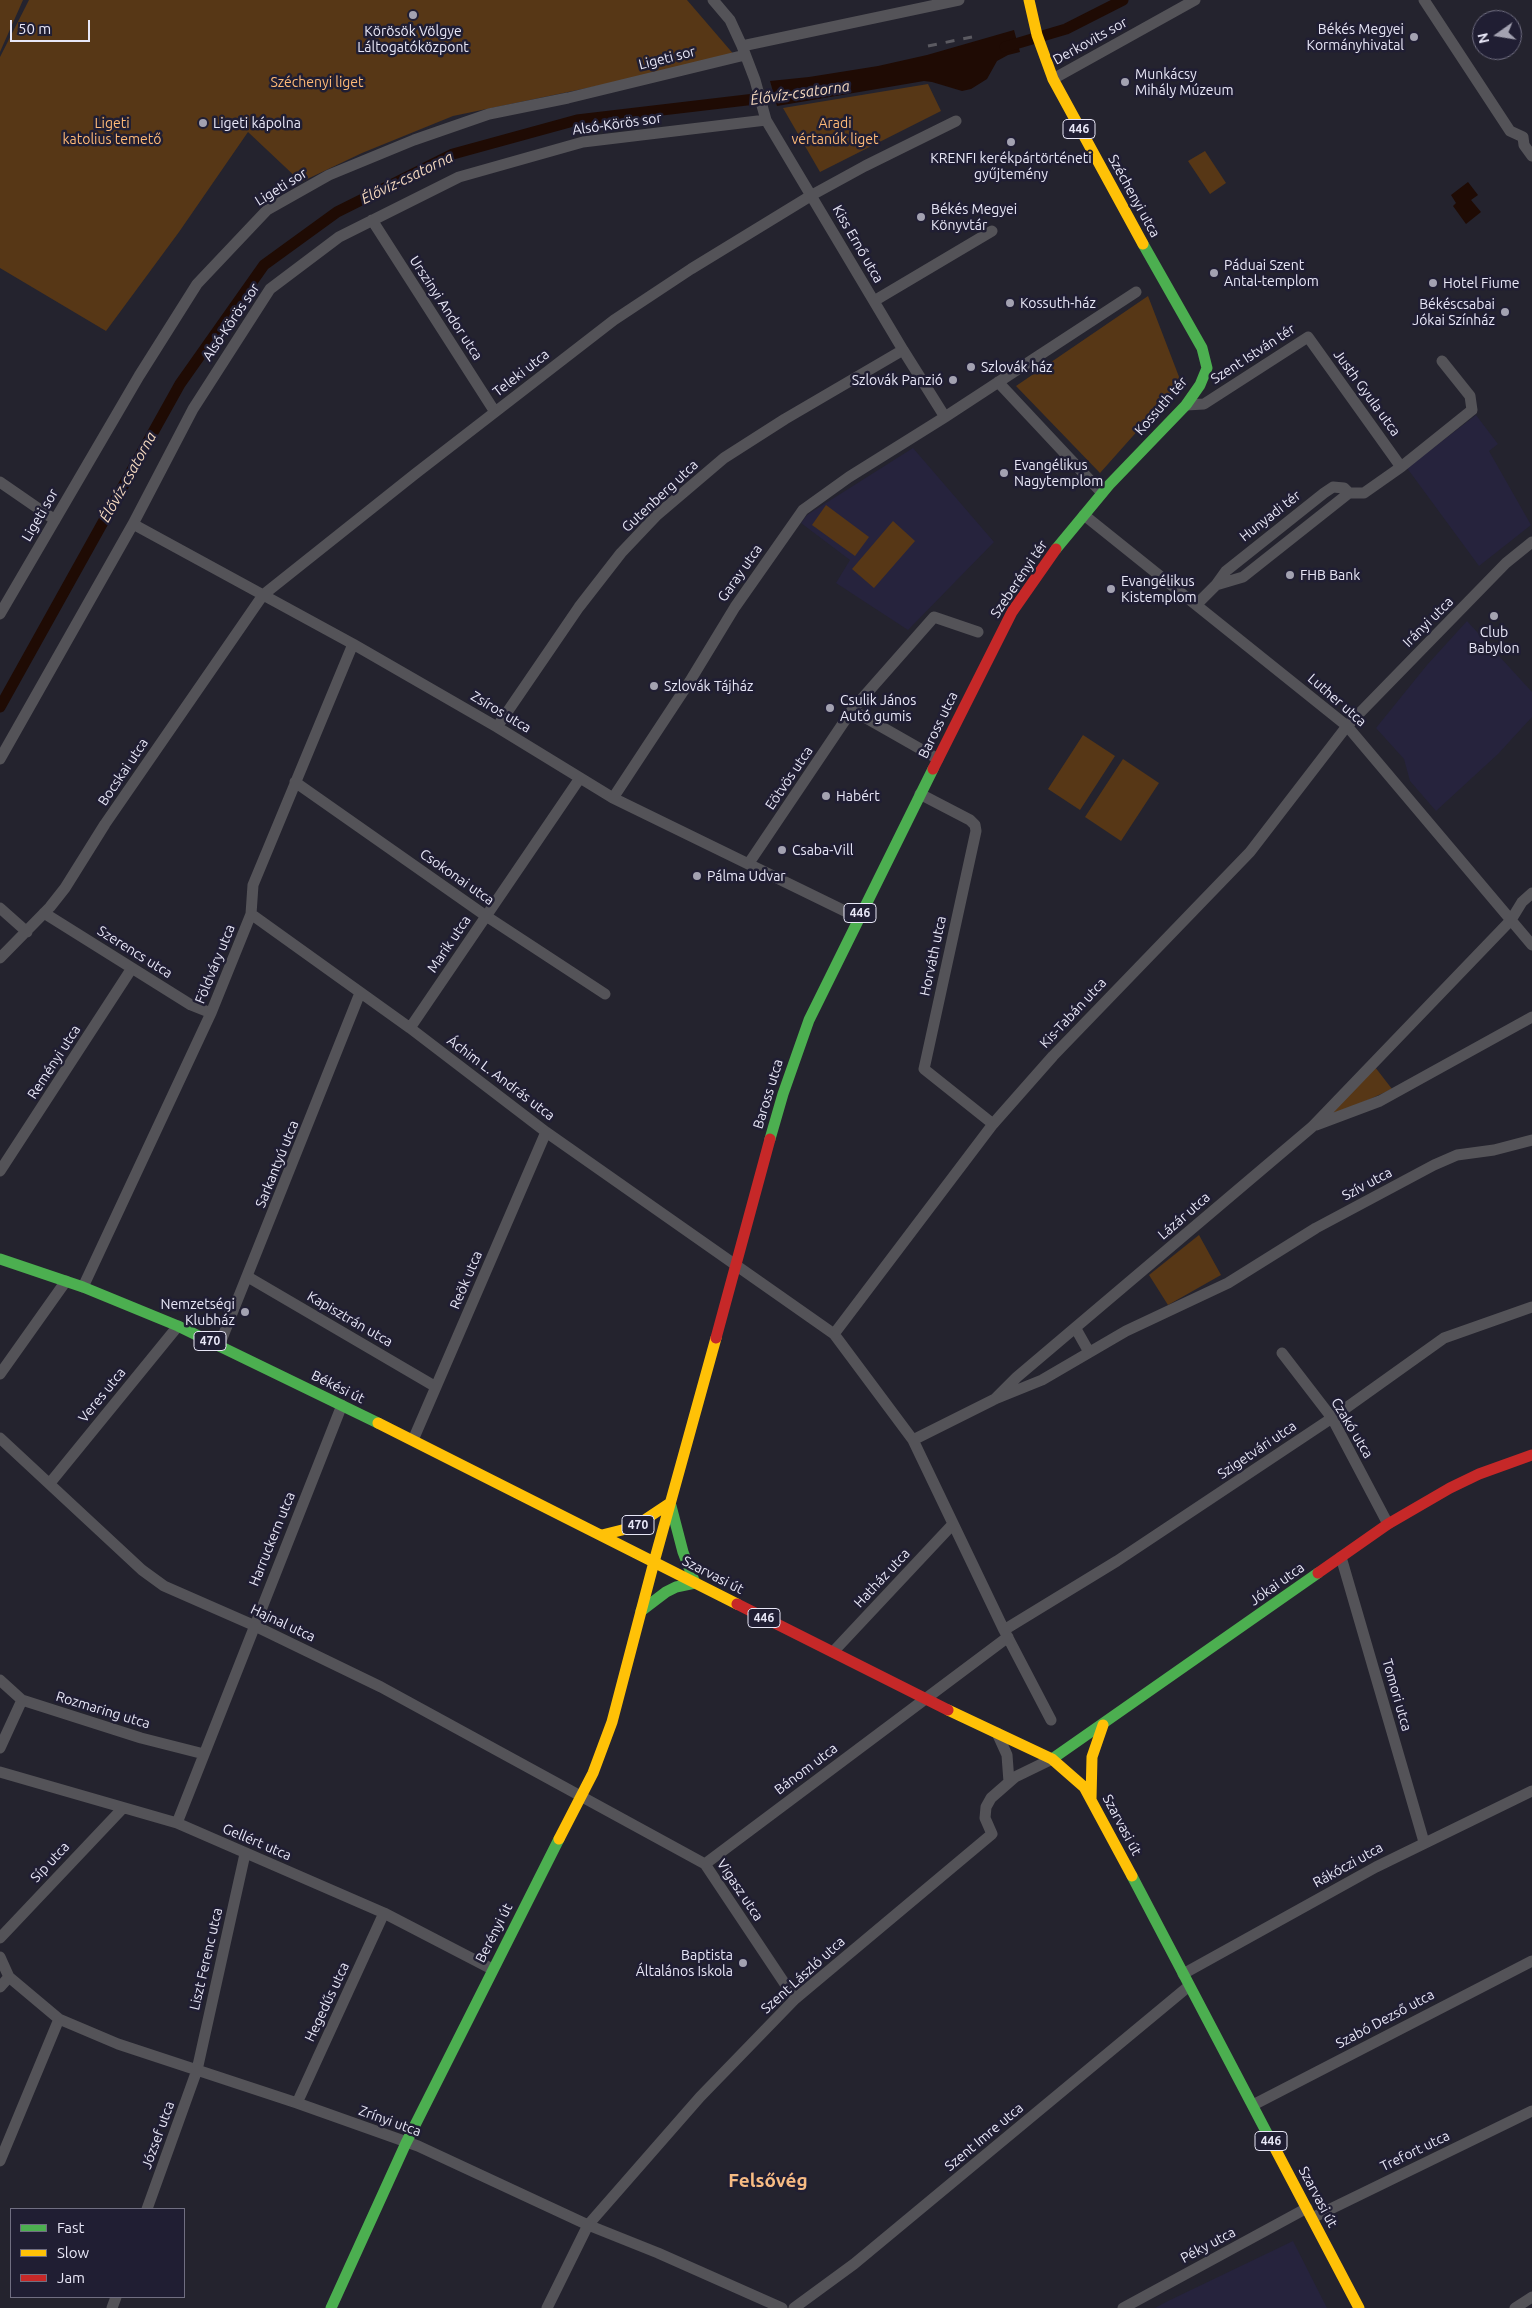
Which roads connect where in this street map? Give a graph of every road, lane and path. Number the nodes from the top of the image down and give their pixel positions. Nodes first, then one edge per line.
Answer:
1 (713, 0) edge
2 (959, 0) edge
3 (1195, 0) edge
4 (1424, 0) edge
5 (1030, 5) edge
6 (743, 50) junction
7 (1052, 79) junction
8 (765, 114) junction
9 (956, 122) dead end
10 (1532, 128) edge
11 (1523, 136) junction
12 (1532, 156) edge
13 (812, 195) junction
14 (372, 220) junction
15 (992, 231) dead end
16 (1136, 292) dead end
17 (874, 301) junction
18 (1191, 328) joint
19 (1308, 336) joint
20 (903, 350) junction
21 (1442, 361) dead end
22 (998, 382) junction
23 (1186, 405) junction
24 (495, 412) junction
25 (945, 418) junction
26 (1402, 467) junction
27 (0, 482) edge
28 (1102, 493) junction
29 (1349, 493) junction
30 (1084, 515) junction
31 (55, 520) junction
32 (133, 524) junction
33 (1532, 542) edge
34 (1216, 585) junction
35 (263, 595) junction
36 (1197, 604) junction
37 (0, 614) edge
38 (978, 632) dead end
39 (353, 644) junction
40 (986, 663) joint
41 (852, 710) junction
42 (1347, 726) junction
43 (497, 727) junction
44 (0, 759) edge
45 (938, 759) junction
46 (580, 778) junction
47 (295, 782) junction
48 (920, 794) junction
49 (612, 798) junction
50 (750, 863) junction
51 (1532, 893) edge
52 (0, 908) edge
53 (44, 913) junction
54 (251, 914) junction
55 (486, 916) junction
56 (857, 918) junction
57 (1511, 920) junction
58 (26, 932) junction
59 (1532, 945) edge
60 (0, 958) edge
61 (132, 968) junction
62 (360, 993) junction
63 (605, 994) dead end
64 (211, 1013) junction
65 (1532, 1017) edge
66 (410, 1028) junction
67 (993, 1124) junction
68 (1312, 1127) junction
69 (546, 1132) junction
70 (1532, 1140) edge
71 (0, 1171) edge
72 (0, 1259) edge
73 (735, 1263) junction
74 (248, 1277) junction
75 (66, 1281) junction
76 (1228, 1283) joint
77 (83, 1287) junction
78 (1532, 1307) edge
79 (178, 1326) junction
80 (1076, 1329) junction
81 (834, 1334) junction
82 (219, 1346) junction
83 (1090, 1352) junction
84 (1282, 1353) dead end
85 (0, 1374) edge
86 (436, 1387) junction
87 (995, 1399) junction
88 (342, 1405) junction
89 (1332, 1418) junction
90 (0, 1438) edge
91 (413, 1440) junction
92 (913, 1440) junction
93 (1532, 1455) edge
94 (50, 1483) junction
95 (670, 1503) junction
96 (954, 1524) junction
97 (1388, 1524) junction
98 (602, 1535) junction
99 (1341, 1557) junction
100 (654, 1562) junction
101 (695, 1583) junction
102 (641, 1611) junction
103 (253, 1626) junction
104 (1006, 1633) junction
105 (833, 1652) junction
106 (0, 1680) edge
107 (924, 1698) junction
108 (22, 1700) junction
109 (1051, 1720) dead end
110 (1103, 1725) junction
111 (997, 1733) junction
112 (0, 1748) edge
113 (204, 1754) junction
114 (1052, 1759) junction
115 (0, 1772) edge
116 (1009, 1782) junction
117 (1532, 1791) edge
118 (582, 1796) junction
119 (1091, 1799) junction
120 (123, 1808) junction
121 (177, 1824) junction
122 (1424, 1842) junction
123 (245, 1854) junction
124 (705, 1864) junction
125 (384, 1913) junction
126 (0, 1938) edge
127 (0, 1957) edge
128 (1532, 1961) edge
129 (492, 1969) junction
130 (1183, 1974) junction
131 (9, 1977) junction
132 (1190, 1986) junction
133 (0, 1987) edge
134 (795, 1999) junction
135 (59, 2019) junction
136 (197, 2070) junction
137 (297, 2103) junction
138 (1253, 2106) junction
139 (1532, 2111) edge
140 (406, 2143) junction
141 (0, 2161) edge
142 (147, 2208) edge
143 (1309, 2213) junction
144 (588, 2225) junction
145 (1532, 2297) edge
146 (331, 2308) edge
147 (547, 2308) edge
148 (782, 2308) edge
149 (794, 2308) edge
150 (1123, 2308) edge
151 (1360, 2308) edge
152 (1515, 2308) edge

1 - 6 street, Kiss Ernő utca
2 - 6 street, Ligeti sor
3 - 7 street, Derkovits sor
4 - 11 street
5 - 7 main road, 446
6 - 8 street, Kiss Ernő utca
6 - 31 street, Ligeti sor
7 - 18 main road, Széchenyi utca / 446
8 - 13 street, Kiss Ernő utca
8 - 14 street, Alsó-Körös sor
9 - 13 street
10 - 11 street
11 - 12 street
13 - 17 street, Kiss Ernő utca
13 - 24 street, Teleki utca
14 - 24 street, Urszinyi Andor utca
14 - 32 street, Alsó-Körös sor
15 - 17 street
16 - 22 street
17 - 20 street, Kiss Ernő utca
18 - 23 main road, Kossuth tér / 446
19 - 23 street, Szent István tér
19 - 26 street, Justh Gyula utca
20 - 25 street, Kiss Ernő utca
20 - 43 street, Gutenberg utca
21 - 26 street, Hunyadi tér
22 - 25 street
22 - 28 street
23 - 28 main road, Kossuth tér / 446
24 - 35 street, Teleki utca
25 - 49 street, Garay utca
26 - 29 street, Hunyadi tér
27 - 31 street
28 - 30 main road, Kossuth tér / 446
29 - 34 street, Hunyadi tér
29 - 34 street, Hunyadi tér
30 - 36 street, Luther utca
30 - 40 main road, Szeberényi tér / 446
31 - 37 street, Ligeti sor
32 - 35 street, Zsíros utca
32 - 44 street, Alsó-Körös sor
33 - 42 street, Irányi utca
34 - 36 street, Hunyadi tér
35 - 39 street, Zsíros utca
35 - 53 street, Bocskai utca
36 - 42 street, Luther utca
38 - 41 street, Eötvös utca
39 - 43 street, Zsíros utca
39 - 47 street, Földváry utca
40 - 45 main road, Baross utca / 446
41 - 45 street
41 - 50 street, Eötvös utca
42 - 57 street, Luther utca
42 - 67 street, Kis-Tabán utca
43 - 46 street, Zsíros utca
45 - 48 main road, Baross utca / 446
46 - 49 street, Zsíros utca
46 - 55 street, Marik utca
47 - 54 street, Földváry utca
47 - 55 street, Csokonai utca
48 - 56 main road, Baross utca / 446
48 - 67 street, Horváth utca
49 - 50 street, Zsíros utca
50 - 56 street, Zsíros utca
51 - 57 street, Lázár utca
52 - 58 street
53 - 58 street, Bocskai utca
53 - 61 street, Szerencs utca
54 - 62 street, Áchim L. András utca
54 - 64 street, Földváry utca
55 - 63 street, Csokonai utca
55 - 66 street, Marik utca
56 - 73 main road, Baross utca / 446
57 - 59 street, Luther utca
57 - 68 street, Lázár utca
58 - 60 street, Bocskai utca
61 - 64 street, Szerencs utca
61 - 71 street, Reményi utca
62 - 66 street, Áchim L. András utca
62 - 74 street, Sarkantyú utca
64 - 77 street, Földváry utca
65 - 68 street, Lázár utca
66 - 69 street, Áchim L. András utca
67 - 81 street, Kis-Tabán utca
68 - 80 street, Lázár utca
69 - 73 street, Áchim L. András utca
69 - 86 street, Reök utca
70 - 76 street, Szív utca
72 - 75 main road, Békési út / 470
73 - 81 street
73 - 95 main road, Baross utca / 446
74 - 82 street, Sarkantyú utca
74 - 86 street, Kapisztrán utca
75 - 77 main road, Békési út / 470
75 - 85 street
76 - 83 street, Lázár utca
77 - 79 main road, Békési út / 470
78 - 89 street, Szigetvári utca
79 - 82 main road, Békési út / 470
79 - 94 street, Veres utca
80 - 83 street
80 - 87 street, Lázár utca
81 - 92 street
82 - 88 main road, Békési út / 470
83 - 87 street, Lázár utca
84 - 89 street, Czakó utca
86 - 91 street, Reök utca
87 - 92 street, Lázár utca
88 - 91 main road, Békési út / 470
88 - 103 street, Harruckern utca
89 - 97 street, Czakó utca
89 - 104 street, Szigetvári utca
90 - 94 street, Hajnal utca
91 - 98 main road, Békési út / 470
92 - 96 street
93 - 97 main road, Jókai utca
94 - 103 street, Hajnal utca
95 - 98 main road, 470
95 - 100 main road, Baross utca / 446
95 - 101 main road, 446
96 - 104 street
96 - 105 street, Hatház utca
97 - 99 main road, Jókai utca
98 - 100 main road, Békési út / 470
99 - 110 main road, Jókai utca
99 - 122 street, Tomori utca
100 - 101 main road, Szarvasi út / 446
100 - 102 main road, Berényi út
101 - 102 main road
101 - 105 main road, Szarvasi út / 446
102 - 118 main road, Berényi út
103 - 113 street, Harruckern utca
103 - 118 street, Hajnal utca
104 - 107 street, Szigetvári utca
104 - 109 street
105 - 107 main road, Szarvasi út / 446
106 - 108 street, Rozmaring utca
107 - 111 main road, Szarvasi út / 446
107 - 124 street, Bánom utca
108 - 112 street
108 - 113 street, Rozmaring utca
110 - 114 main road, Jókai utca
110 - 119 main road
111 - 114 main road, Szarvasi út / 446
111 - 116 street
113 - 121 street, Harruckern utca
114 - 116 street, Szent László utca
114 - 119 main road, Szarvasi út / 446
115 - 120 street, Gellért utca
116 - 134 street, Szent László utca
117 - 122 street, Rákóczi utca
118 - 124 street, Vigasz utca
118 - 129 main road, Berényi út
119 - 130 main road, Szarvasi út / 446
120 - 121 street, Gellért utca
120 - 126 street, Síp utca
121 - 123 street, Gellért utca
122 - 130 street, Rákóczi utca
123 - 125 street, Gellért utca
123 - 136 street, Liszt Ferenc utca
124 - 134 street, Vigasz utca
125 - 129 street, Gellért utca
125 - 137 street, Hegedűs utca
127 - 131 street, Zrínyi utca
128 - 138 street, Szabó Dezső utca
129 - 140 main road, Berényi út
130 - 132 main road, Szarvasi út / 446
131 - 133 street
131 - 135 street, Zrínyi utca
132 - 138 main road, Szarvasi út / 446
132 - 149 street, Szent Imre utca
134 - 144 street, Szent László utca
135 - 136 street, Zrínyi utca
135 - 141 street
136 - 137 street, Zrínyi utca
136 - 142 street, József utca
137 - 140 street, Zrínyi utca
138 - 143 main road, Szarvasi út / 446
139 - 143 street, Trefort utca
140 - 144 street, Zrínyi utca
140 - 146 main road, Berényi út
143 - 150 street, Péky utca
143 - 151 main road, Szarvasi út / 446
144 - 147 street, Szent László utca
144 - 148 street, Zrínyi utca
145 - 152 street

